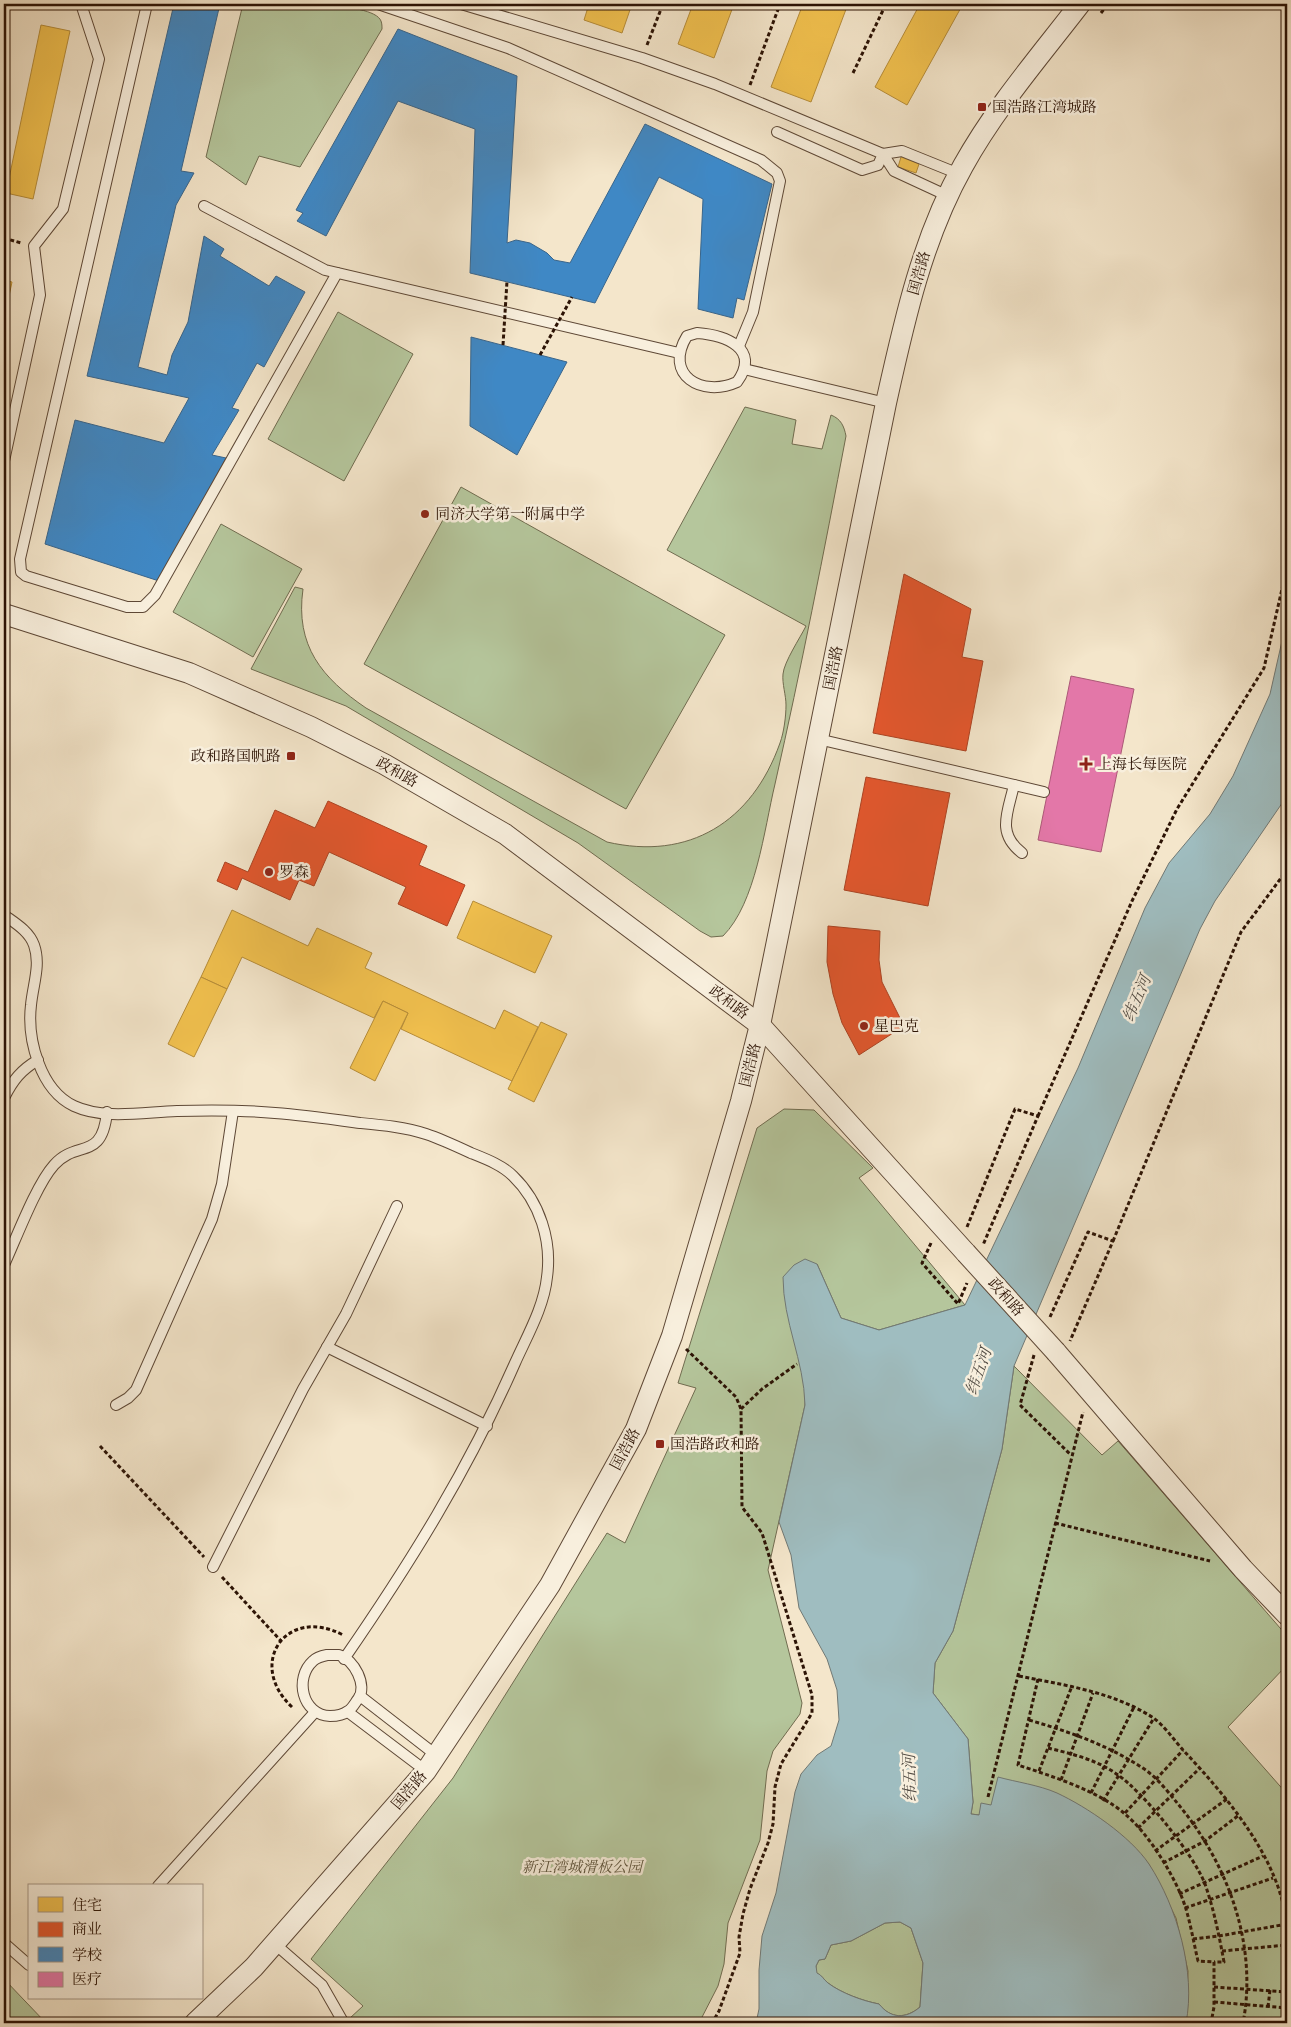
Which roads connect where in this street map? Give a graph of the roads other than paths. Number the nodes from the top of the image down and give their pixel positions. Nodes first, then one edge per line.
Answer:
1 (81, 4) edge
2 (148, 4) edge
3 (378, 4) edge
4 (461, 4) edge
5 (1080, 4) edge
6 (777, 132) dead end
7 (883, 154) junction
8 (878, 165) junction
9 (894, 171) junction
10 (959, 174) junction
11 (948, 196) junction
12 (204, 206) dead end
13 (337, 273) junction
14 (739, 346) junction
15 (679, 353) junction
16 (744, 369) junction
17 (886, 402) junction
18 (4, 461) edge
19 (4, 614) edge
20 (818, 739) junction
21 (1014, 785) junction
22 (1044, 792) dead end
23 (1022, 853) dead end
24 (4, 916) edge
25 (760, 1025) junction
26 (38, 1060) junction
27 (4, 1098) edge
28 (234, 1111) junction
29 (107, 1112) junction
30 (397, 1206) dead end
31 (4, 1265) edge
32 (327, 1347) junction
33 (116, 1405) dead end
34 (486, 1426) junction
35 (213, 1568) road end
36 (1287, 1615) edge
37 (344, 1659) junction
38 (360, 1696) junction
39 (315, 1712) junction
40 (348, 1712) junction
41 (431, 1763) junction
42 (160, 1884) edge
43 (4, 1943) edge
44 (275, 1944) junction
45 (28, 1964) edge
46 (341, 2022) edge
47 (196, 2023) edge

1 - 18 lane
2 - 13 lane
3 - 14 lane
4 - 7 lane
5 - 10 street, 国浩路
6 - 8 lane
7 - 8 lane
7 - 9 lane
7 - 10 lane
8 - 9 lane
9 - 11 lane
10 - 11 street, 国浩路
11 - 17 street, 国浩路
12 - 13 lane
13 - 15 lane
14 - 15 lane
14 - 16 lane
15 - 16 lane
16 - 17 lane
17 - 20 street, 国浩路
19 - 25 street, 政和路
20 - 21 lane
20 - 25 street, 国浩路
21 - 22 lane
21 - 23 lane
24 - 26 lane
25 - 36 street, 政和路, bridge
25 - 41 street, 国浩路
26 - 27 lane
26 - 29 lane
28 - 29 lane
28 - 33 lane
28 - 34 lane
29 - 31 lane
30 - 32 lane
32 - 34 lane
32 - 35 lane
34 - 37 lane
37 - 38 lane
37 - 39 lane
38 - 40 lane
38 - 41 lane
39 - 40 lane
39 - 42 lane
40 - 41 lane
41 - 44 street, 国浩路
43 - 45 lane
44 - 46 lane
44 - 47 street, 国浩路

